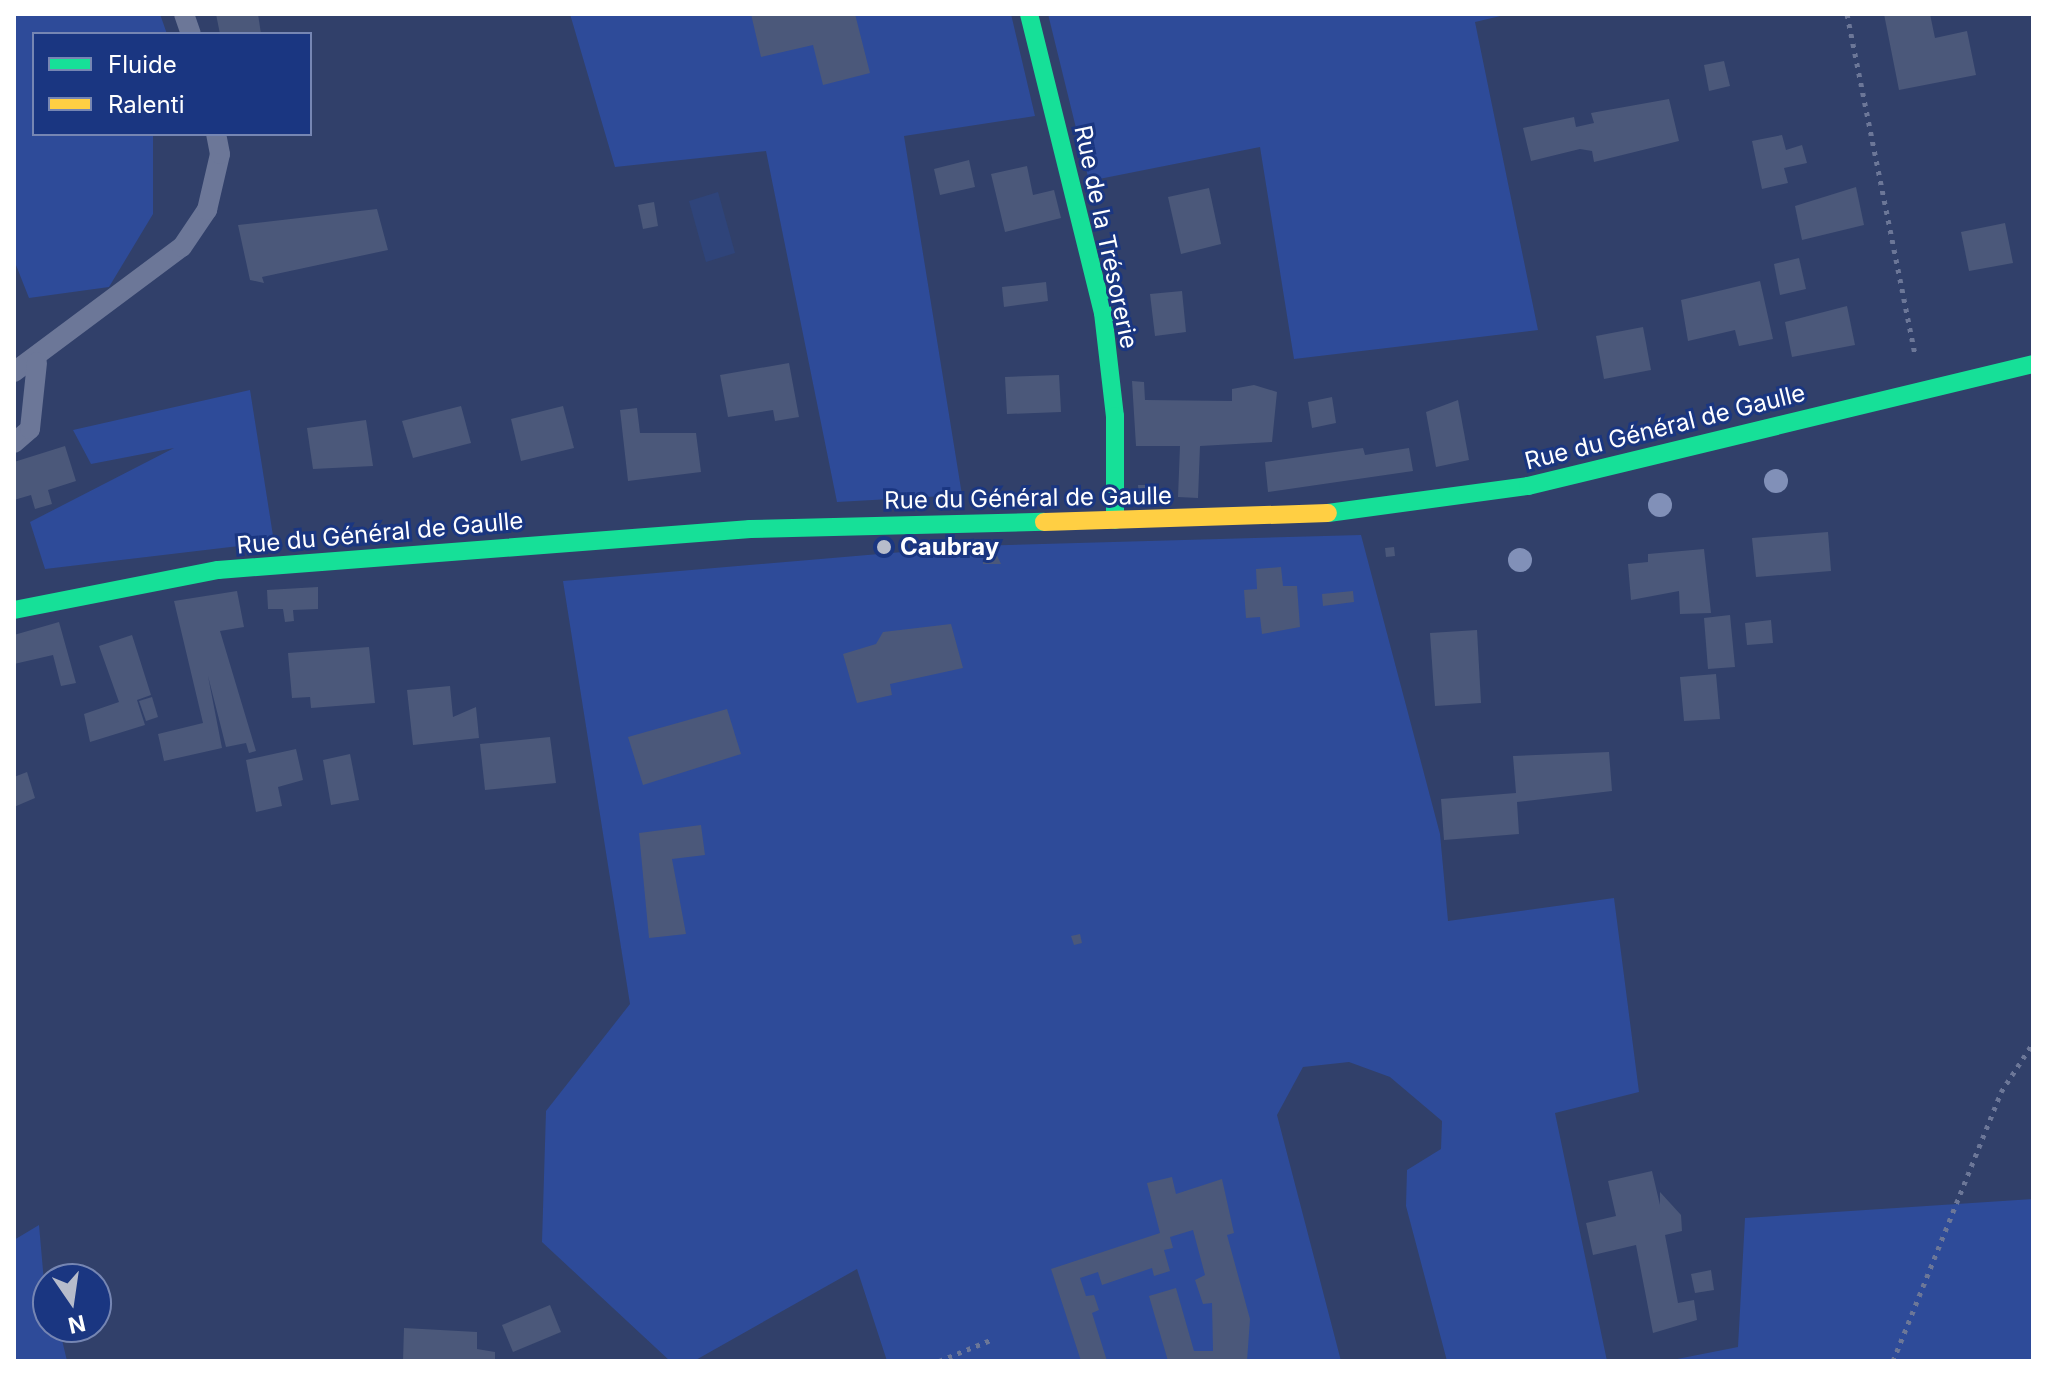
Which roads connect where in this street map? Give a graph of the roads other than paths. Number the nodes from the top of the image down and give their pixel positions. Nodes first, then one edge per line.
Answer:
1 (1029, 14) edge
2 (216, 136) edge
3 (37, 362) junction
4 (2033, 364) edge
5 (14, 372) edge
6 (14, 443) edge
7 (1115, 520) junction
8 (14, 610) edge

1 - 7 main road, Rue de la Trésorerie
2 - 3 lane
3 - 5 lane
3 - 6 lane
4 - 7 main road, Rue du Général de Gaulle
7 - 8 main road, Rue du Général de Gaulle

